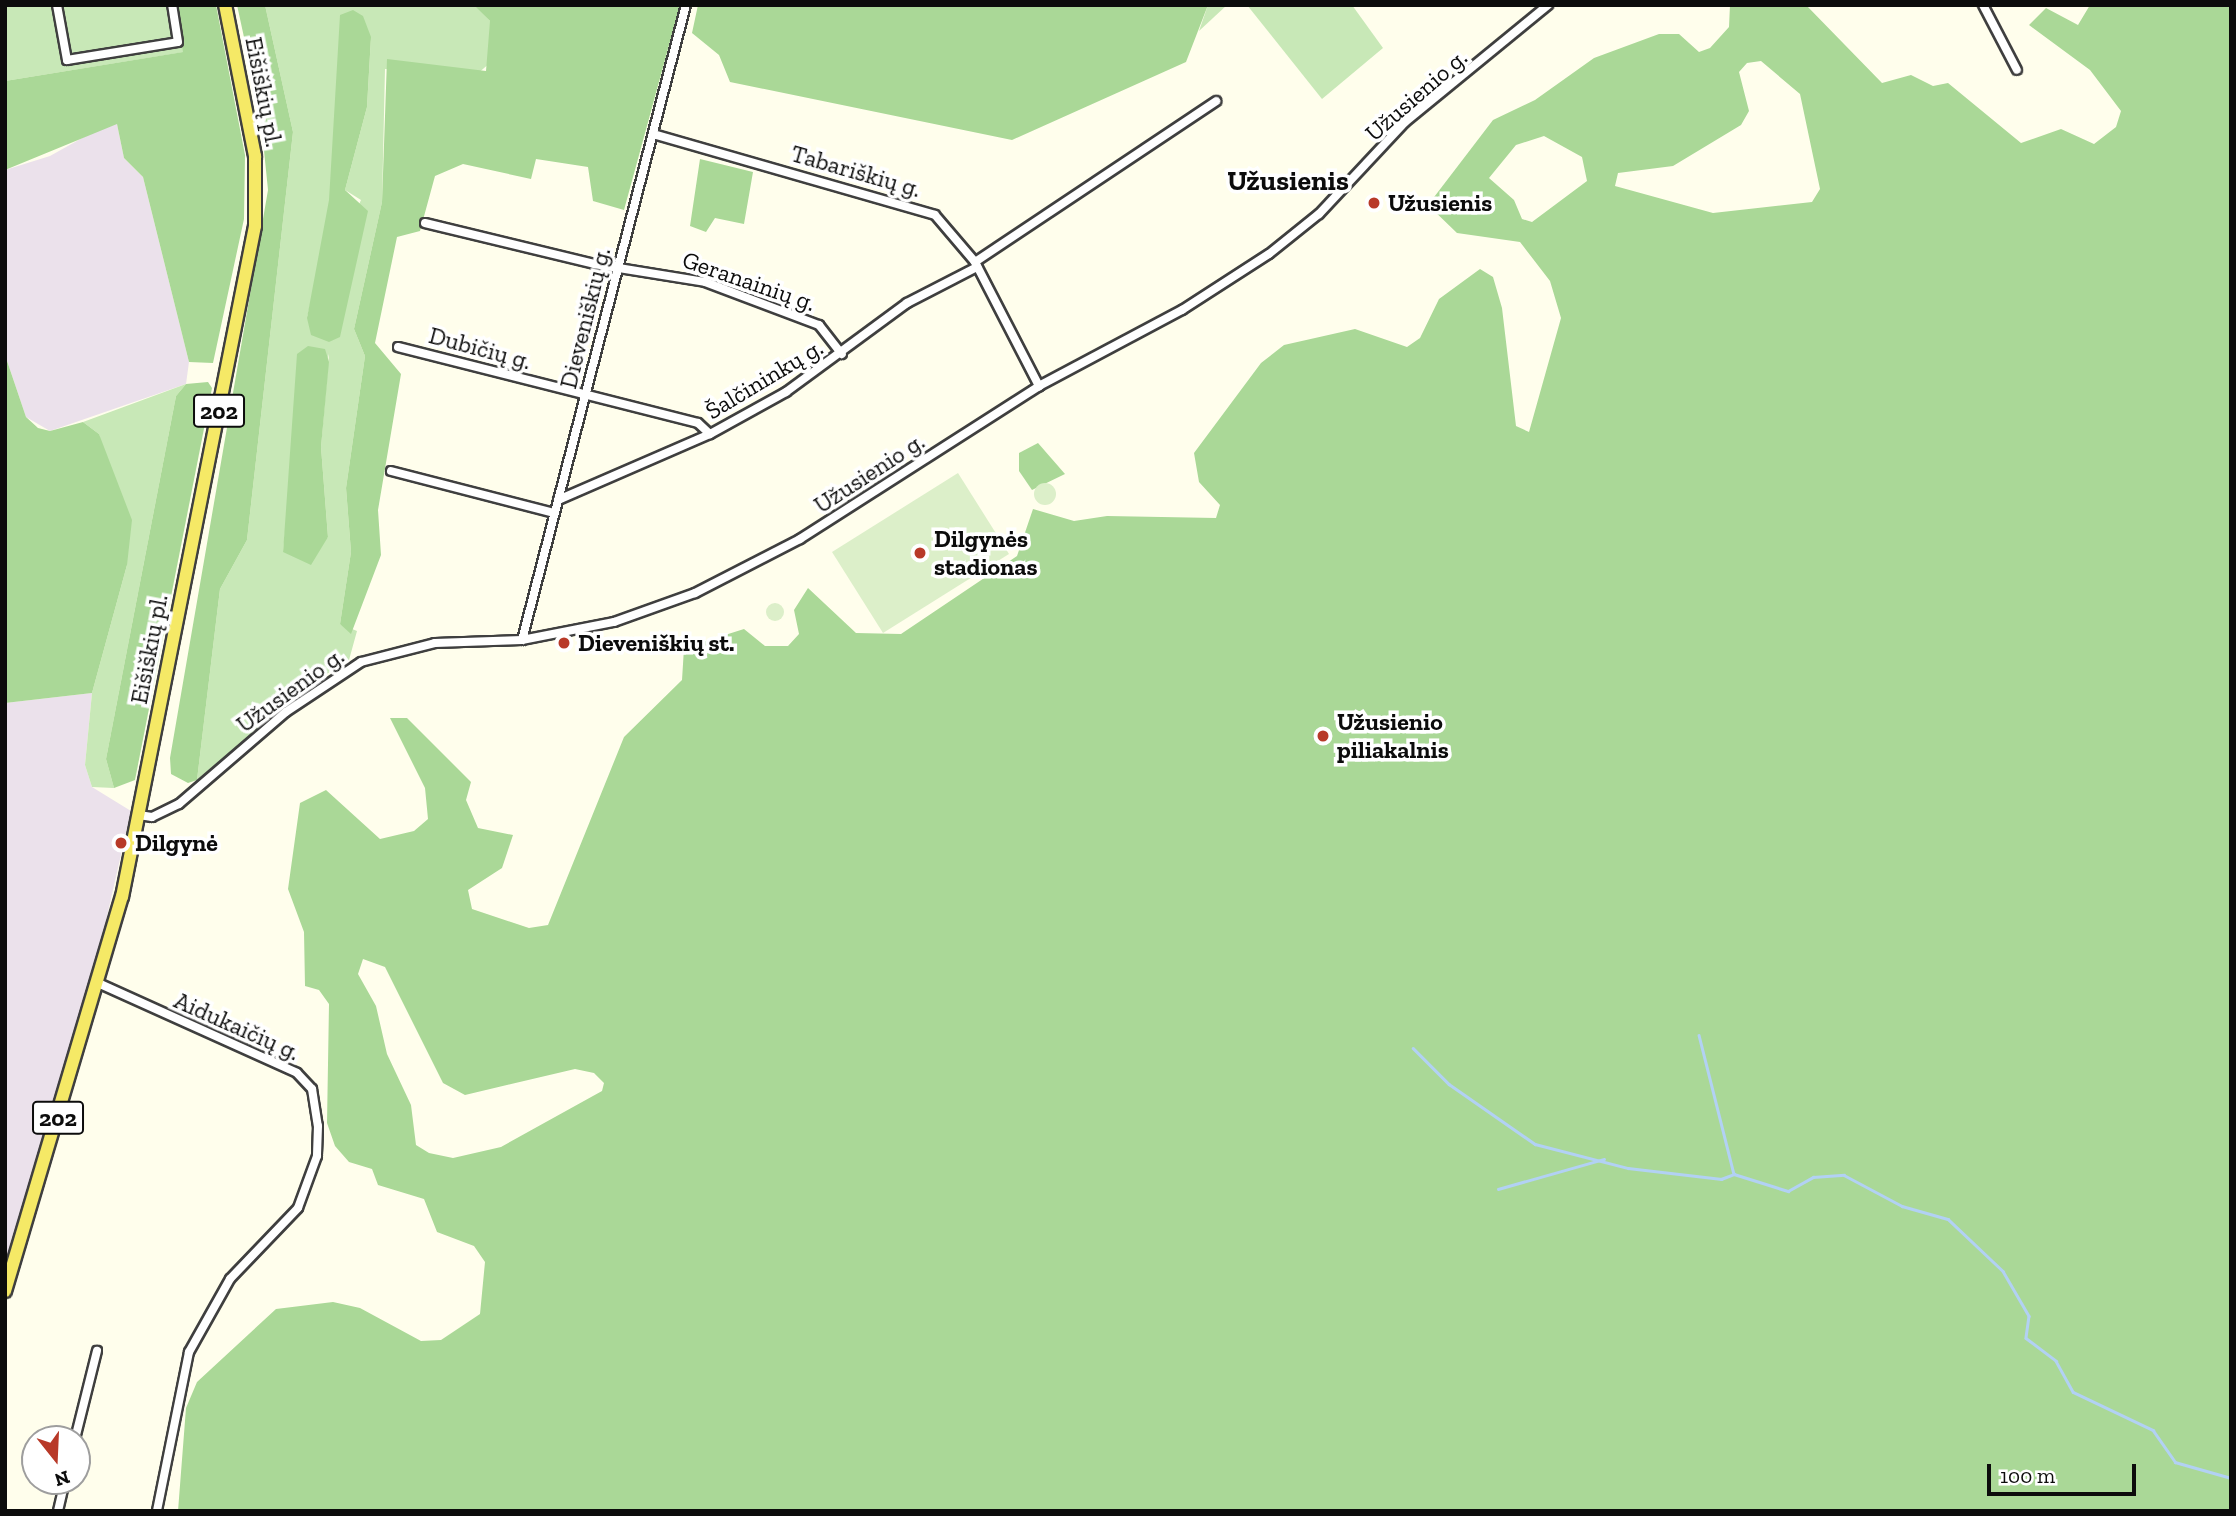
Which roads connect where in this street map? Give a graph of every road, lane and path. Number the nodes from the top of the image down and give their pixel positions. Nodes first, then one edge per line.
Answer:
1 (57, 5) edge
2 (172, 5) edge
3 (226, 5) edge
4 (686, 5) edge
5 (1548, 5) edge
6 (1983, 5) edge
7 (2017, 70) dead end
8 (1216, 101) dead end
9 (653, 134) junction
10 (425, 223) dead end
11 (976, 265) junction
12 (618, 268) junction
13 (398, 347) dead end
14 (842, 354) junction
15 (1039, 386) junction
16 (585, 396) junction
17 (710, 435) junction
18 (391, 471) dead end
19 (558, 500) junction
20 (555, 513) junction
21 (522, 640) junction
22 (139, 815) junction
23 (98, 983) junction
24 (5, 1291) edge
25 (97, 1351) dead end
26 (78, 1425) edge
27 (157, 1511) edge

1 - 2 street
3 - 22 main road, Eišiškių pl. / 202
4 - 9 street, Dieveniškių g.
5 - 15 street, Užusienio g.
6 - 7 street
8 - 11 street, Šalčininkų g.
9 - 11 street, Tabariškių g.
9 - 12 street, Dieveniškių g.
10 - 12 street, Geranainių g.
11 - 14 street, Šalčininkų g.
11 - 15 street, Tabariškių g.
12 - 14 street, Geranainių g.
12 - 16 street, Dieveniškių g.
13 - 16 street, Dubičių g.
14 - 17 street, Šalčininkų g.
15 - 21 street, Užusienio g.
16 - 17 street, Dubičių g.
16 - 19 street, Dieveniškių g.
17 - 19 street, Šalčininkų g.
18 - 20 street
19 - 20 street, Dieveniškių g.
20 - 21 street, Dieveniškių g.
21 - 22 street, Užusienio g.
22 - 23 main road, Eišiškių pl. / 202
23 - 24 main road, Eišiškių pl. / 202
23 - 27 street, Aidukaičių g.
25 - 26 street

